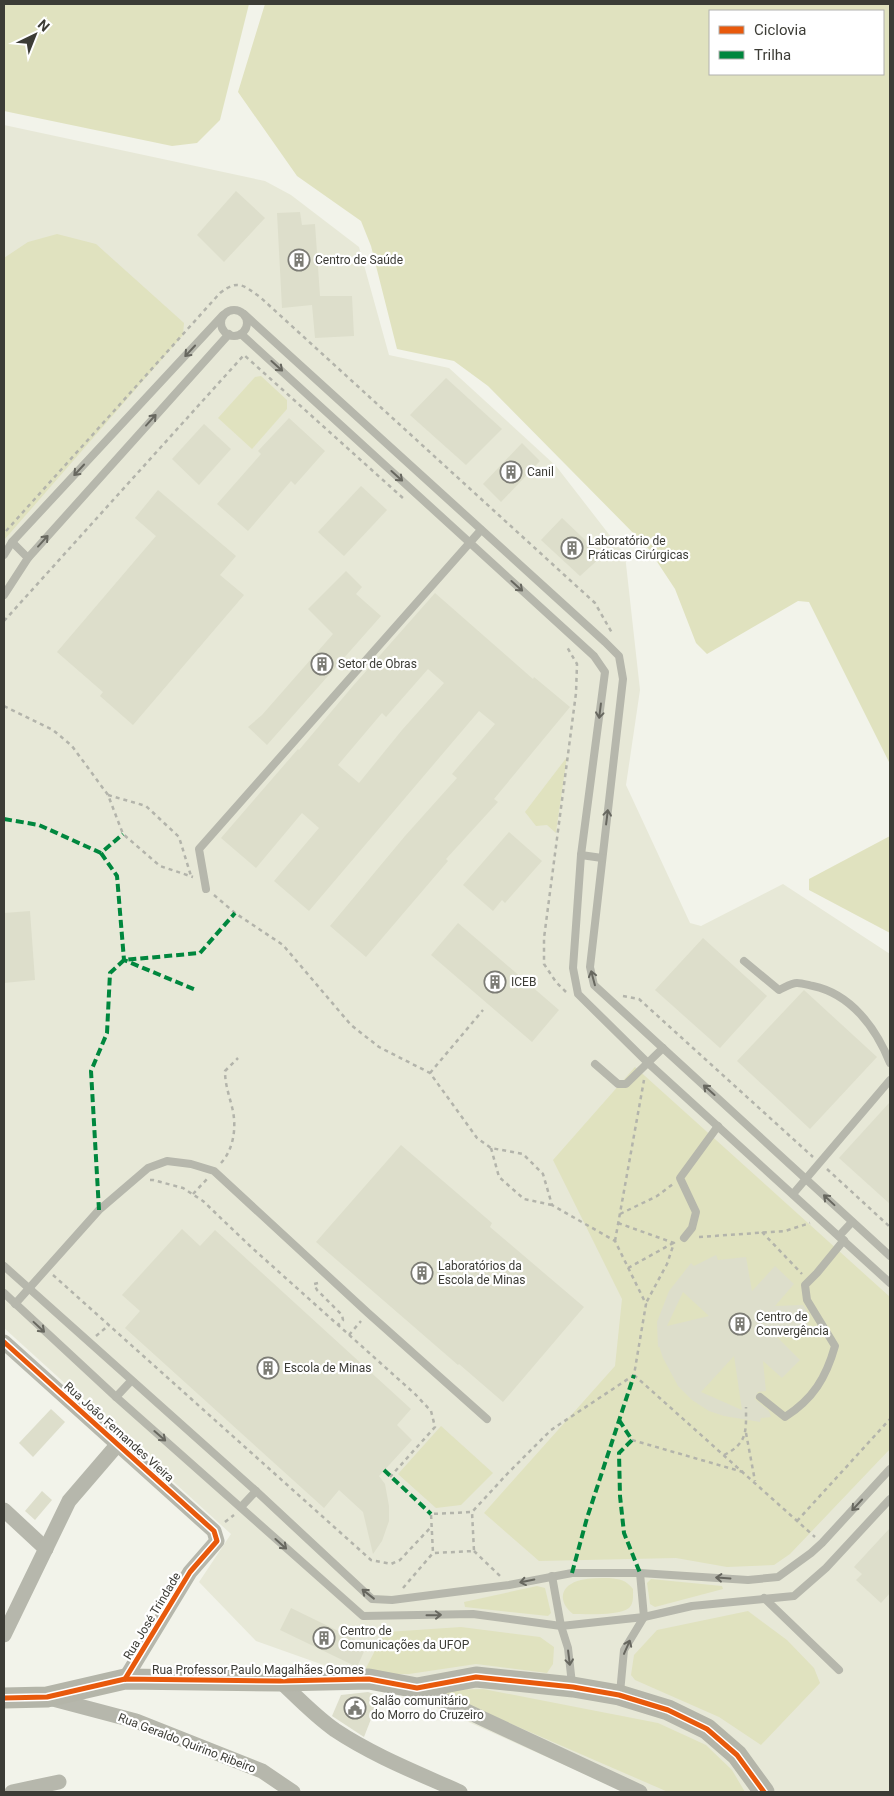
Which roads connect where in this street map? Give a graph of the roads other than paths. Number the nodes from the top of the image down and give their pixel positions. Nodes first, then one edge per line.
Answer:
1 (244, 314) junction
2 (223, 315) junction
3 (229, 334) junction
4 (241, 334) junction
5 (481, 530) junction
6 (12, 542) junction
7 (470, 543) junction
8 (4, 555) edge
9 (28, 558) junction
10 (4, 594) edge
11 (581, 855) junction
12 (602, 858) junction
13 (206, 889) road end
14 (744, 961) dead end
15 (662, 1048) junction
16 (647, 1062) junction
17 (890, 1062) edge
18 (596, 1064) dead end
19 (890, 1080) edge
20 (718, 1126) junction
21 (807, 1179) junction
22 (793, 1194) junction
23 (852, 1222) junction
24 (684, 1238) road end
25 (841, 1238) junction
26 (890, 1256) edge
27 (4, 1266) edge
28 (890, 1283) edge
29 (29, 1289) junction
30 (4, 1293) edge
31 (16, 1304) junction
32 (4, 1342) edge
33 (131, 1381) junction
34 (116, 1397) junction
35 (760, 1397) dead end
36 (487, 1419) dead end
37 (118, 1444) junction
38 (890, 1469) edge
39 (256, 1491) junction
40 (890, 1499) edge
41 (241, 1507) junction
42 (4, 1510) edge
43 (215, 1536) joint
44 (46, 1548) junction
45 (640, 1573) junction
46 (552, 1576) junction
47 (764, 1598) junction
48 (644, 1617) junction
49 (561, 1626) junction
50 (4, 1635) edge
51 (839, 1670) dead end
52 (125, 1679) junction
53 (280, 1681) junction
54 (573, 1687) junction
55 (417, 1688) junction
56 (620, 1695) junction
57 (47, 1697) junction
58 (4, 1698) edge
59 (59, 1782) dead end
60 (12, 1792) edge
61 (293, 1792) edge
62 (460, 1792) edge
63 (640, 1792) edge
64 (764, 1792) edge

1 - 2 lane
1 - 4 lane
1 - 5 lane
2 - 3 lane
2 -> 6 lane
3 - 4 lane
9 -> 3 lane
4 -> 7 lane
5 - 7 lane
12 -> 5 lane
6 - 8 lane
6 - 9 lane
7 -> 11 lane
7 - 13 lane
9 - 10 lane
11 - 12 lane
11 - 16 lane
15 -> 12 lane
14 - 17 lane
15 - 16 lane
21 -> 15 lane
16 - 18 lane
16 - 20 lane
19 - 21 lane
20 - 22 lane
20 - 24 lane
21 - 22 lane
23 -> 21 lane
22 - 25 lane
23 - 25 lane
23 - 26 lane
25 - 28 lane
25 - 35 lane
27 - 29 lane
29 - 31 lane
29 - 33 lane
29 - 36 lane
30 - 31 lane
31 -> 34 lane
32 - 37 street, Rua João Fernandes Vieira
33 - 34 lane
33 - 39 lane
34 -> 41 lane
37 - 43 street, Rua João Fernandes Vieira
37 - 44 street
38 -> 45 lane
39 - 41 lane
46 -> 39 lane
40 - 47 lane
41 -> 49 lane
42 - 44 street
43 - 52 street, Rua José Trindade
44 - 50 street
45 - 46 lane
45 - 48 lane
46 - 49 lane
47 - 48 lane
47 - 51 lane
48 - 49 lane
56 -> 48 lane
49 -> 54 lane
52 - 53 street, Rua Professor Paulo Magalhães Gomes
52 - 57 street, Rua Professor Paulo Magalhães Gomes
53 - 55 street, Rua Professor Paulo Magalhães Gomes
53 - 62 street
54 - 55 street, Rua Professor Paulo Magalhães Gomes
54 - 56 street, Rua Professor Paulo Magalhães Gomes
55 - 63 street
56 - 64 street, Rua Professor Paulo Magalhães Gomes
57 - 58 street, Rua Professor Paulo Magalhães Gomes
57 - 61 street, Rua Geraldo Quirino Ribeiro
59 - 60 street

